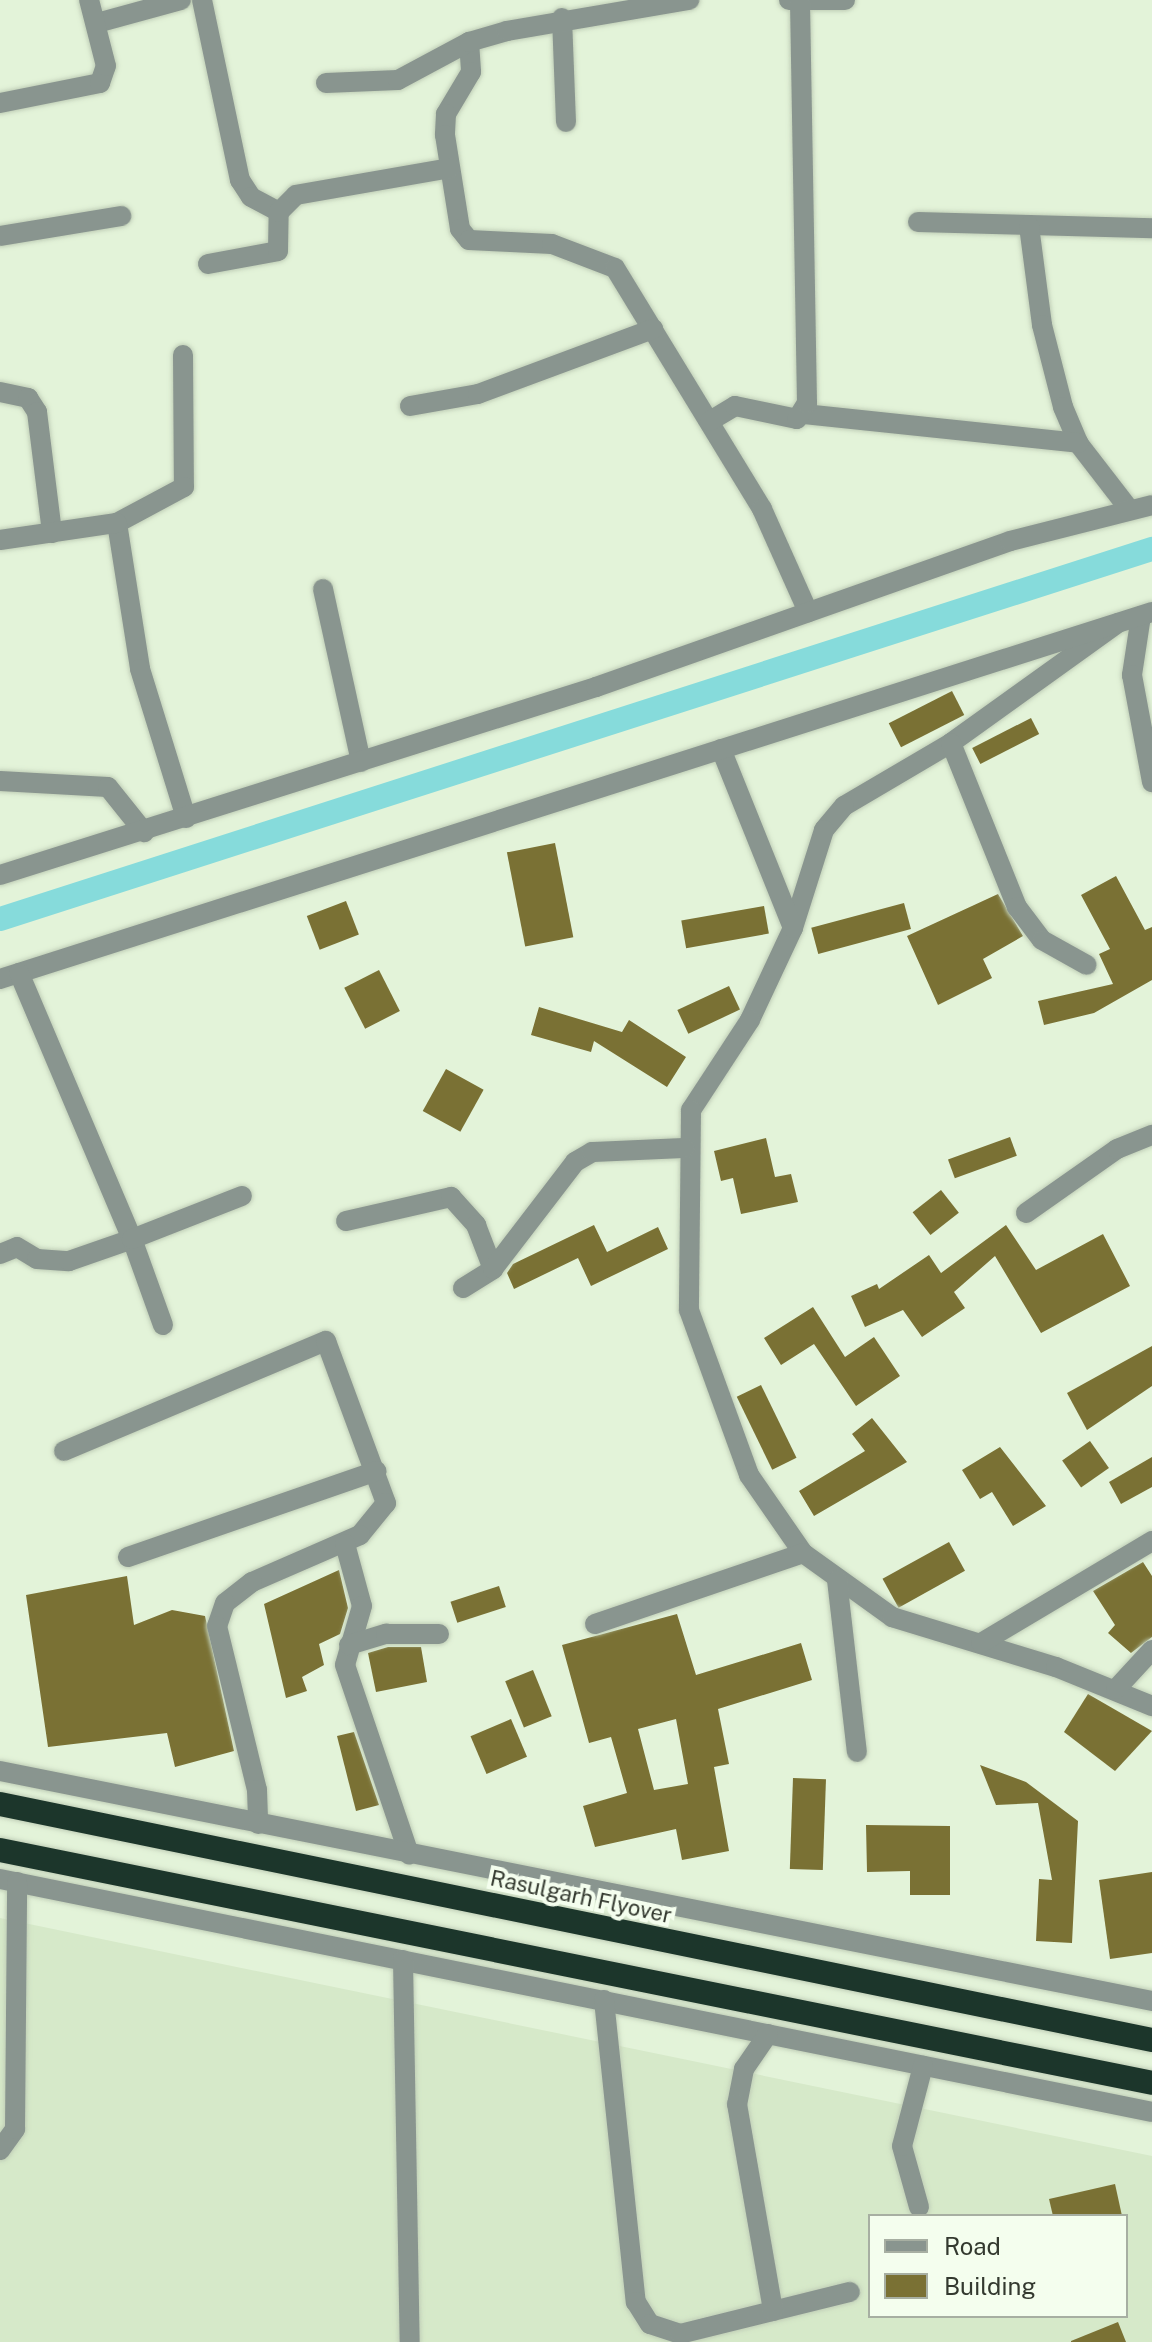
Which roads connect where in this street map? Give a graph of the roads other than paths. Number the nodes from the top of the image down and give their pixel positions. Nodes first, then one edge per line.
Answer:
1 (89, 0) edge
2 (181, 0) edge
3 (202, 0) edge
4 (689, 0) edge
5 (845, 0) edge
6 (806, 2) edge
7 (562, 18) junction
8 (97, 23) junction
9 (469, 42) junction
10 (326, 83) dead end
11 (0, 103) edge
12 (566, 122) dead end
13 (450, 168) junction
14 (279, 212) junction
15 (121, 216) dead end
16 (918, 222) dead end
17 (1029, 226) junction
18 (1152, 228) edge
19 (0, 236) edge
20 (208, 264) dead end
21 (653, 329) junction
22 (183, 355) dead end
23 (0, 392) edge
24 (410, 406) dead end
25 (804, 414) junction
26 (710, 421) junction
27 (1078, 443) junction
28 (1152, 505) edge
29 (1129, 509) junction
30 (117, 523) junction
31 (52, 533) junction
32 (0, 540) edge
33 (323, 589) dead end
34 (808, 612) junction
35 (1146, 614) edge
36 (1118, 623) junction
37 (951, 743) junction
38 (721, 749) junction
39 (361, 762) junction
40 (0, 781) edge
41 (1152, 782) edge
42 (186, 818) junction
43 (144, 832) junction
44 (0, 875) edge
45 (793, 928) junction
46 (1087, 965) dead end
47 (9, 976) edge
48 (1152, 1135) edge
49 (685, 1148) junction
50 (242, 1196) dead end
51 (1026, 1213) dead end
52 (346, 1221) dead end
53 (132, 1239) junction
54 (0, 1254) edge
55 (493, 1269) junction
56 (463, 1288) dead end
57 (163, 1325) dead end
58 (64, 1451) dead end
59 (377, 1471) junction
60 (1152, 1541) edge
61 (345, 1544) junction
62 (803, 1553) junction
63 (128, 1557) dead end
64 (837, 1580) junction
65 (595, 1624) dead end
66 (439, 1634) dead end
67 (981, 1643) junction
68 (349, 1645) junction
69 (1152, 1650) edge
70 (1116, 1689) junction
71 (1152, 1706) edge
72 (857, 1752) dead end
73 (0, 1771) edge
74 (0, 1804) edge
75 (258, 1824) junction
76 (0, 1850) edge
77 (409, 1854) junction
78 (9, 1880) edge
79 (403, 1960) junction
80 (604, 2000) junction
81 (1152, 2001) edge
82 (768, 2034) junction
83 (1152, 2040) edge
84 (923, 2066) junction
85 (1152, 2083) edge
86 (1152, 2112) edge
87 (0, 2150) edge
88 (919, 2207) dead end
89 (850, 2292) dead end
90 (773, 2311) junction
91 (410, 2342) edge

1 - 8 street
2 - 8 street
3 - 14 street
4 - 7 street
5 - 6 street
6 - 25 street
7 - 9 street
7 - 12 street
8 - 11 street
9 - 10 street
9 - 13 street
13 - 14 street
13 - 21 street
14 - 20 street
15 - 19 street
16 - 17 street
17 - 18 street
17 - 27 street
21 - 24 street
21 - 26 street
22 - 30 street
23 - 31 street
25 - 26 street
25 - 27 street
26 - 34 street
27 - 29 street
28 - 29 street
29 - 34 street
30 - 31 street
30 - 42 street
31 - 32 street
33 - 39 street
34 - 39 street
35 - 36 street
35 - 41 street
36 - 37 street
36 - 38 street
37 - 45 street
37 - 46 street
38 - 45 street
38 - 47 street
39 - 42 street
40 - 43 street
42 - 43 street
43 - 44 street
45 - 49 street
47 - 53 street
48 - 51 street
49 - 55 street
49 - 62 street
50 - 53 street
52 - 55 street
53 - 54 street
53 - 57 street
55 - 56 street
58 - 59 street
59 - 61 street
59 - 63 street
60 - 67 street
61 - 68 street
61 - 75 street
62 - 64 street
62 - 65 street
64 - 67 street
64 - 72 street
66 - 68 street
67 - 70 street
68 - 77 street
69 - 70 street
70 - 71 street
73 - 75 street
74 - 83 highway, Rasulgarh Flyover
75 - 77 street
76 - 85 highway
77 - 81 street
78 - 79 street
78 - 87 street
79 - 80 street
79 - 91 street
80 - 82 street
80 - 90 street
82 - 84 street
82 - 90 street
84 - 86 street
84 - 88 street
89 - 90 street

